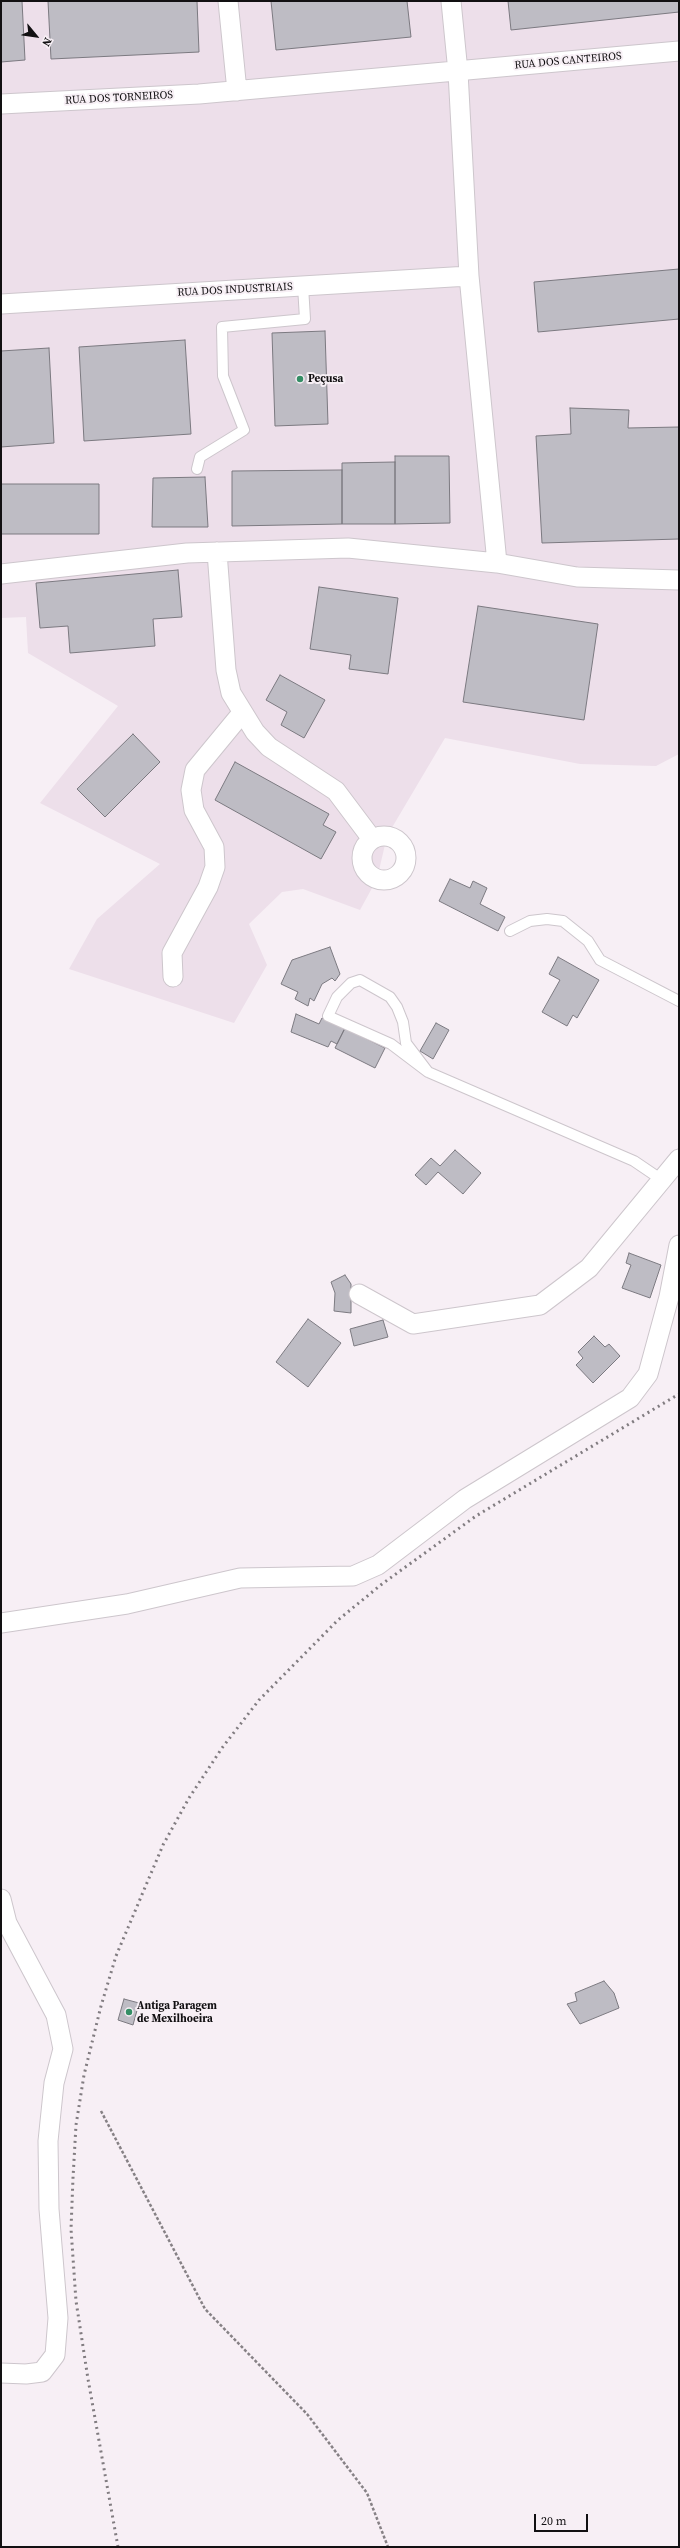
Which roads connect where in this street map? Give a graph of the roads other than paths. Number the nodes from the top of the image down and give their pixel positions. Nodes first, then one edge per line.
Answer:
1 (228, 1) edge
2 (451, 1) edge
3 (679, 51) edge
4 (458, 72) junction
5 (237, 91) junction
6 (1, 104) edge
7 (469, 276) junction
8 (303, 286) junction
9 (1, 304) edge
10 (197, 469) dead end
11 (218, 552) junction
12 (497, 563) junction
13 (1, 574) edge
14 (679, 580) edge
15 (242, 713) junction
16 (372, 839) dead end
17 (510, 931) dead end
18 (173, 977) dead end
19 (679, 1002) edge
20 (428, 1072) junction
21 (679, 1159) edge
22 (662, 1180) junction
23 (679, 1245) edge
24 (359, 1294) dead end
25 (1, 1623) edge
26 (1, 1899) edge
27 (1, 2373) edge

1 - 5 street
2 - 4 street
3 - 4 street, RUA DOS CANTEIROS
4 - 5 street, RUA DOS TORNEIROS
4 - 7 street
5 - 6 street, RUA DOS TORNEIROS
7 - 8 street, RUA DOS INDUSTRIAIS
7 - 12 street
8 - 9 street, RUA DOS INDUSTRIAIS
8 - 10 lane
11 - 12 street
11 - 13 street
11 - 15 street
12 - 14 street
15 - 16 street
15 - 18 street
17 - 19 lane
20 - 20 lane
20 - 22 lane
21 - 22 street
22 - 24 street
23 - 25 street
26 - 27 street

